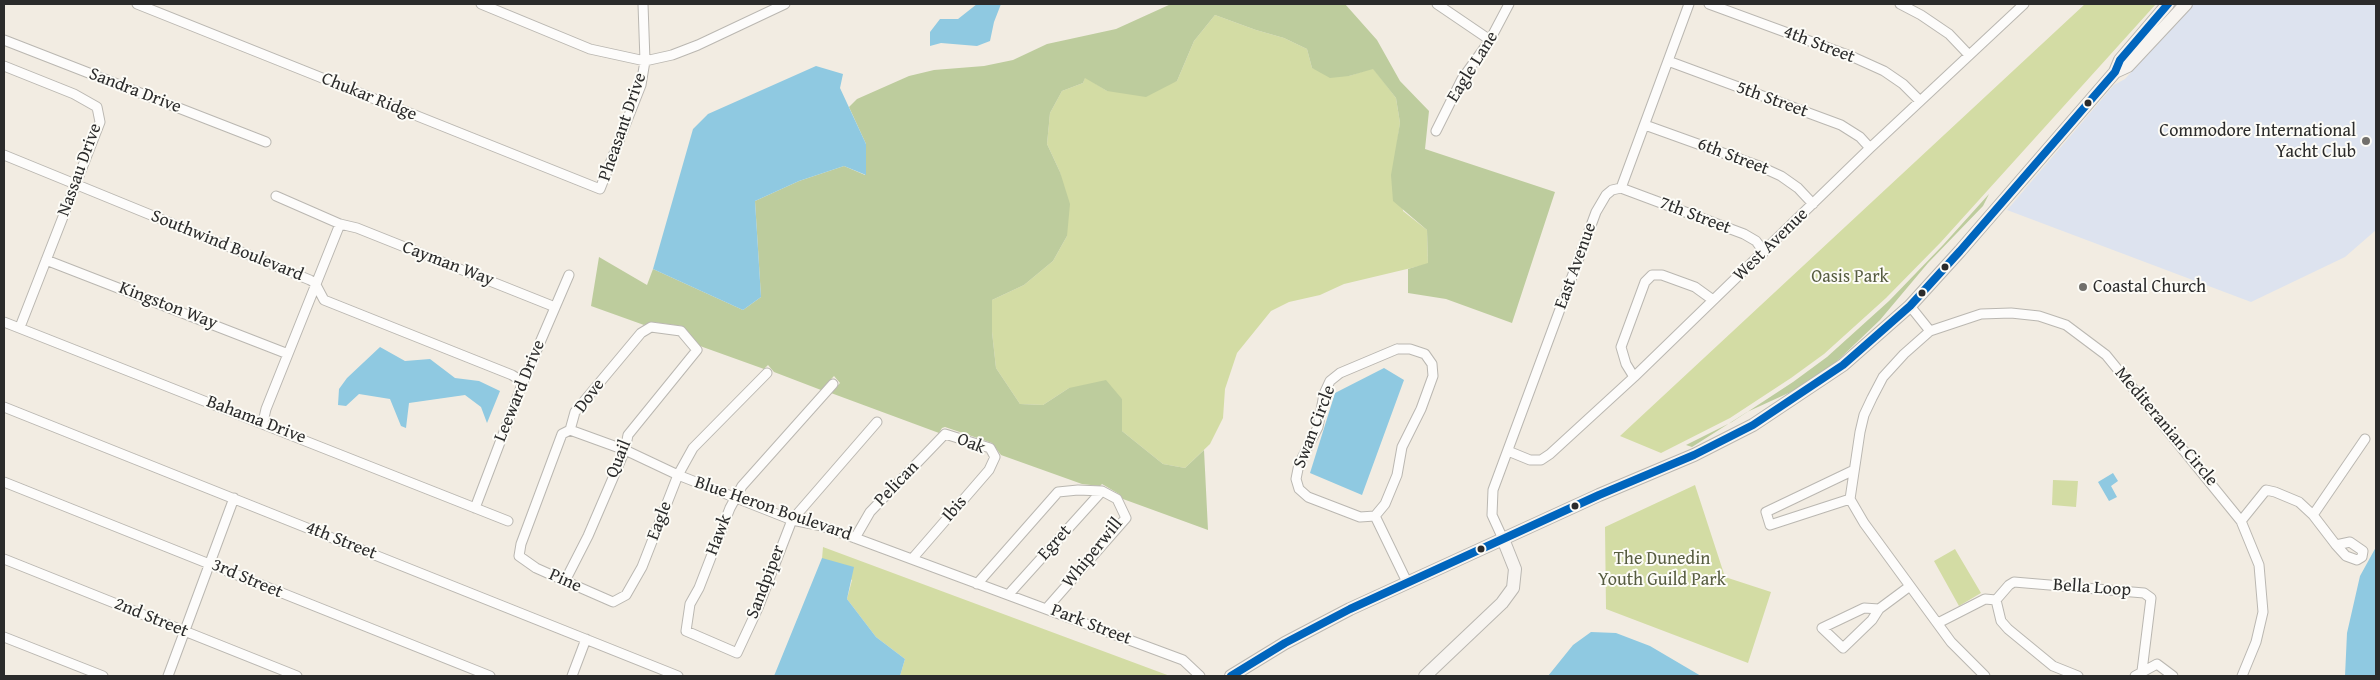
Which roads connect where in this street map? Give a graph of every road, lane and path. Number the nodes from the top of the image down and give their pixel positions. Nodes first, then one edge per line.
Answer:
1 (141, 4) edge
2 (481, 4) edge
3 (643, 4) edge
4 (785, 4) edge
5 (1437, 4) edge
6 (1509, 4) edge
7 (1689, 4) edge
8 (1709, 4) edge
9 (1900, 4) edge
10 (2168, 4) edge
11 (2186, 4) edge
12 (2020, 5) edge
13 (4, 40) edge
14 (1490, 40) junction
15 (1969, 55) junction
16 (645, 61) junction
17 (1668, 61) junction
18 (4, 66) edge
19 (2115, 72) junction
20 (1920, 101) junction
21 (1645, 125) junction
22 (1436, 131) dead end
23 (266, 142) dead end
24 (1870, 148) junction
25 (4, 155) edge
26 (75, 185) junction
27 (1621, 188) junction
28 (600, 189) joint
29 (276, 196) dead end
30 (1813, 204) junction
31 (340, 224) junction
32 (1764, 252) junction
33 (46, 260) junction
34 (569, 275) dead end
35 (315, 283) junction
36 (1713, 300) junction
37 (1910, 306) junction
38 (555, 307) junction
39 (4, 322) edge
40 (20, 327) junction
41 (1930, 331) junction
42 (697, 350) joint
43 (288, 354) junction
44 (767, 373) dead end
45 (1634, 377) junction
46 (523, 382) junction
47 (833, 384) dead end
48 (4, 407) edge
49 (263, 422) junction
50 (877, 422) dead end
51 (570, 430) junction
52 (945, 434) joint
53 (2365, 440) dead end
54 (624, 450) junction
55 (1508, 451) junction
56 (995, 457) joint
57 (1854, 470) junction
58 (678, 475) junction
59 (4, 482) edge
60 (1102, 491) junction
61 (234, 498) junction
62 (735, 498) junction
63 (1850, 499) junction
64 (475, 508) junction
65 (2313, 515) junction
66 (1375, 516) junction
67 (792, 520) junction
68 (508, 521) dead end
69 (2241, 521) junction
70 (855, 538) junction
71 (1503, 539) junction
72 (2336, 545) dead end
73 (519, 556) joint
74 (4, 559) edge
75 (912, 559) junction
76 (211, 564) junction
77 (565, 582) junction
78 (1407, 582) junction
79 (977, 584) junction
80 (1910, 586) junction
81 (1009, 594) junction
82 (1996, 600) junction
83 (613, 602) joint
84 (1047, 608) junction
85 (1879, 609) junction
86 (1938, 623) junction
87 (185, 631) junction
88 (4, 637) edge
89 (586, 639) junction
90 (737, 654) joint
91 (652, 667) junction
92 (2139, 673) edge
93 (103, 676) edge
94 (168, 676) edge
95 (297, 676) edge
96 (490, 676) edge
97 (572, 676) edge
98 (648, 676) edge
99 (678, 676) edge
100 (1200, 676) edge
101 (1231, 676) edge
102 (1425, 676) edge
103 (1985, 676) edge
104 (2078, 676) edge
105 (2173, 676) edge
106 (2242, 676) edge

1 - 28 street, Chukar Ridge
2 - 16 street
3 - 16 street, Pheasant Drive
4 - 16 street
5 - 14 street
6 - 14 street, Eagle Lane
7 - 17 street
8 - 20 street, 4th Street
9 - 15 street
10 - 19 main road
11 - 19 main road
12 - 15 street, West Avenue
13 - 23 street, Sandra Drive
14 - 22 street, Eagle Lane
15 - 20 street, West Avenue
16 - 28 street, Pheasant Drive
17 - 21 street
17 - 24 street, 5th Street
18 - 26 street, Nassau Drive
19 - 37 main road
20 - 24 street, West Avenue
21 - 27 street
21 - 30 street, 6th Street
24 - 30 street, West Avenue
25 - 26 street, Southwind Boulevard
26 - 33 street, Nassau Drive
26 - 35 street, Southwind Boulevard
27 - 32 street, 7th Street
27 - 55 street, East Avenue
29 - 31 street, Cayman Way
30 - 32 street, West Avenue
31 - 35 street
31 - 38 street, Cayman Way
32 - 36 street, West Avenue
33 - 40 street, Nassau Drive
33 - 43 street, Kingston Way
34 - 38 street, Leeward Drive
35 - 43 street
35 - 46 street, Southwind Boulevard
36 - 45 street, West Avenue
36 - 45 street
37 - 41 street
37 - 71 main road
38 - 46 street, Leeward Drive
39 - 40 street, Bahama Drive
40 - 49 street, Bahama Drive
41 - 57 street, Mediteranian Circle
41 - 69 street, Mediteranian Circle
42 - 51 street, Dove
42 - 54 street, Quail
43 - 49 street
44 - 58 street, Eagle
45 - 55 street, West Avenue
46 - 64 street, Leeward Drive
47 - 62 street, Hawk
48 - 61 street, 4th Street
49 - 64 street, Bahama Drive
50 - 67 street, Sandpiper
51 - 54 street, Blue Heron Boulevard
51 - 73 street, Dove
52 - 56 street, Oak
52 - 70 street, Pelican
53 - 65 street
54 - 58 street, Blue Heron Boulevard
54 - 77 street, Quail
55 - 71 street, East Avenue
56 - 75 street, Ibis
57 - 63 street, Mediteranian Circle
57 - 63 street
58 - 62 street, Blue Heron Boulevard
58 - 83 street, Eagle
59 - 76 street, 3rd Street
60 - 79 street, Whiperwill
60 - 81 street, Egret
60 - 84 street, Whiperwill
61 - 76 street
61 - 89 street, 4th Street
62 - 67 street, Blue Heron Boulevard
62 - 90 street, Hawk
63 - 80 street
64 - 68 street, Bahama Drive
65 - 69 street
65 - 72 street
66 - 66 street, Swan Circle
66 - 78 street
67 - 70 street, Blue Heron Boulevard
67 - 90 street, Sandpiper
69 - 106 street, Mediteranian Circle
70 - 75 street, Blue Heron Boulevard
71 - 78 main road
71 - 102 main road
73 - 77 street, Pine
74 - 87 street, 2nd Street
75 - 79 street, Blue Heron Boulevard
76 - 87 street
76 - 96 street, 3rd Street
77 - 83 street, Pine
78 - 101 main road
79 - 81 street, Park Street
80 - 85 street
80 - 86 street
81 - 84 street, Park Street
82 - 86 street
82 - 92 street, Bella Loop
82 - 104 street
84 - 100 street, Park Street
85 - 85 street
86 - 103 street
87 - 94 street
87 - 95 street, 2nd Street
88 - 93 street
89 - 91 street, 4th Street
89 - 97 street
91 - 98 street
91 - 99 street, 4th Street
92 - 105 street, Bella Loop

